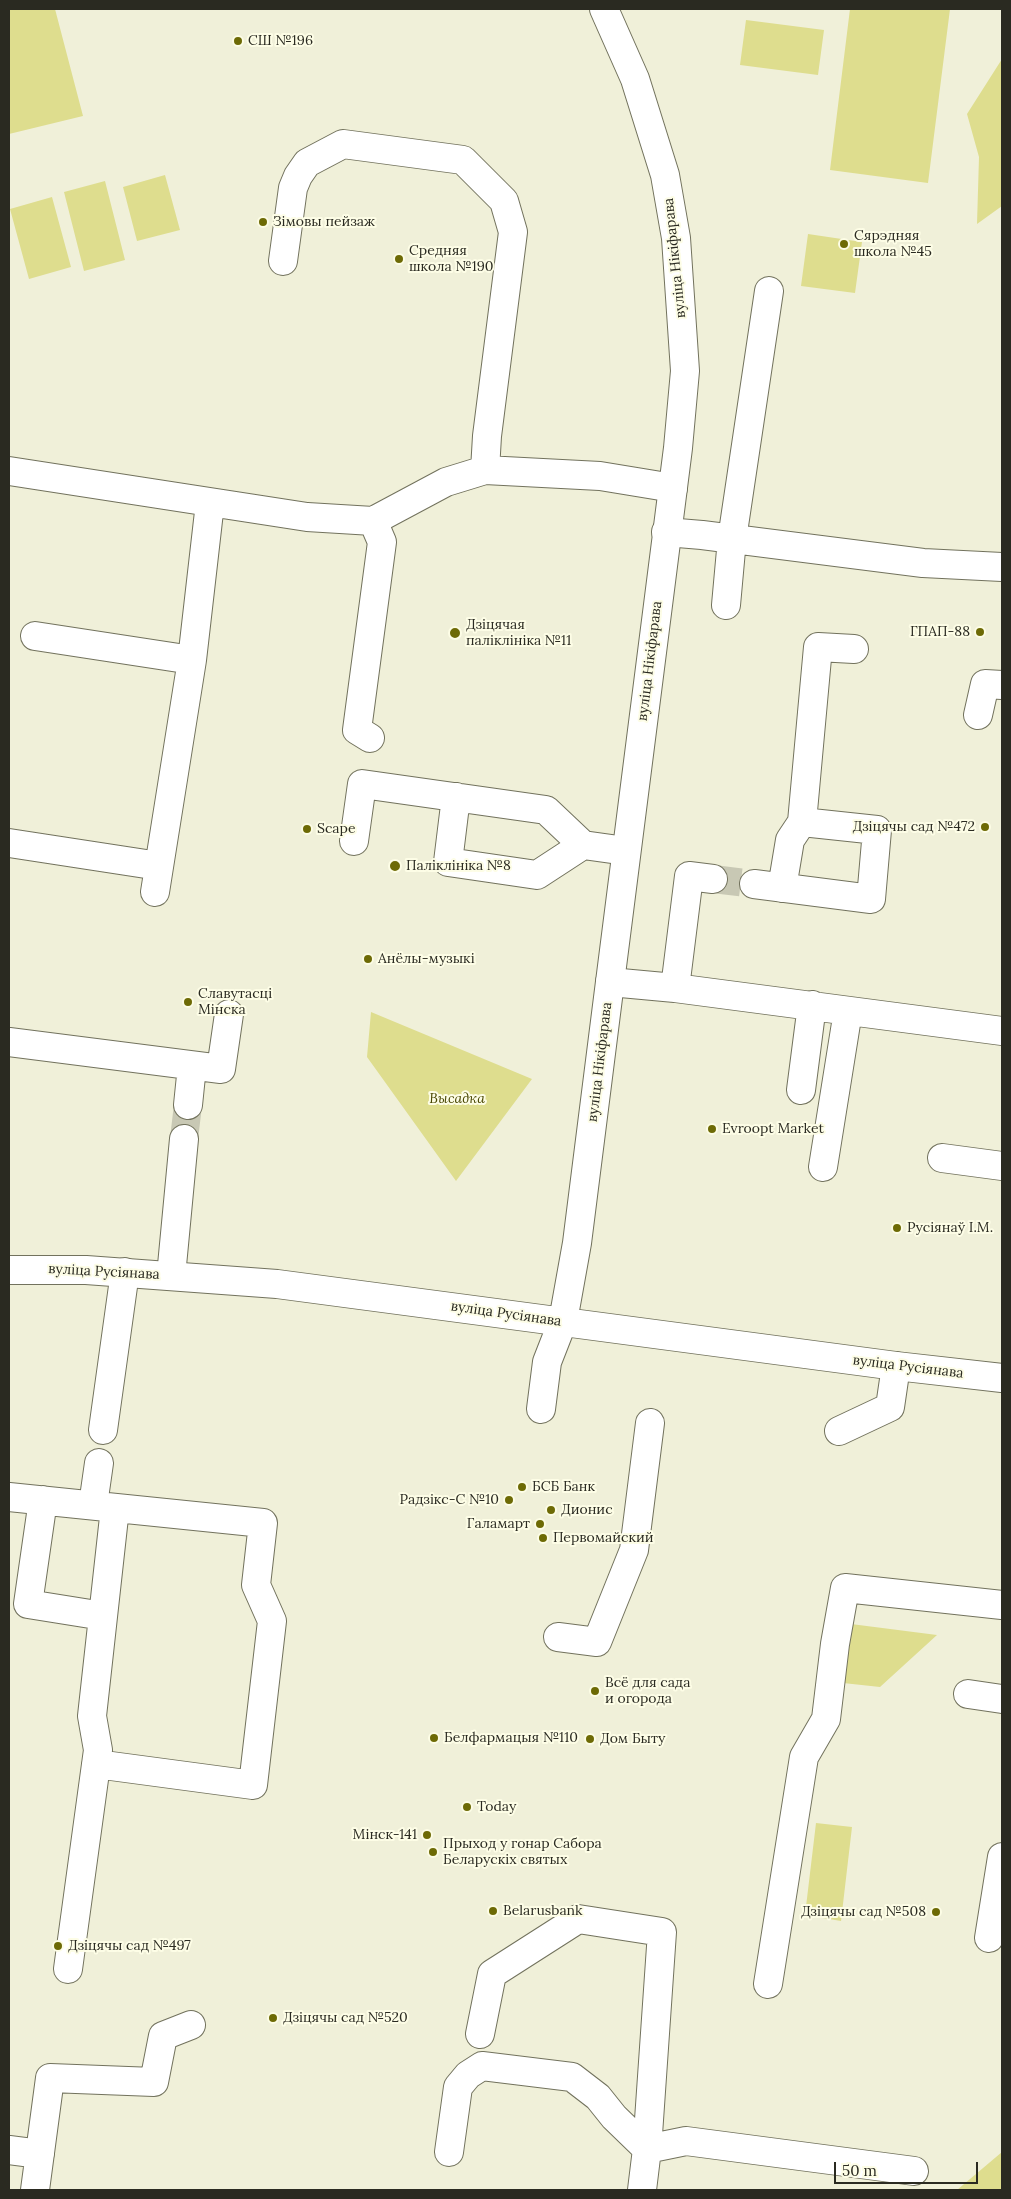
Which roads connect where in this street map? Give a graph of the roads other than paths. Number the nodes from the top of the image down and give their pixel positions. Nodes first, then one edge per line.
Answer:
1 (604, 9) edge
2 (283, 261) dead end
3 (769, 291) dead end
4 (485, 470) junction
5 (9, 471) edge
6 (673, 488) junction
7 (210, 503) junction
8 (373, 520) junction
9 (666, 532) junction
10 (732, 539) junction
11 (1002, 567) edge
12 (726, 604) dead end
13 (35, 636) dead end
14 (854, 649) dead end
15 (192, 660) junction
16 (1002, 685) edge
17 (978, 716) dead end
18 (370, 738) dead end
19 (456, 797) junction
20 (802, 822) junction
21 (354, 842) dead end
22 (9, 843) edge
23 (583, 845) junction
24 (626, 852) junction
25 (713, 879) tunnel mouth
26 (754, 884) tunnel mouth
27 (782, 888) junction
28 (610, 982) junction
29 (675, 988) junction
30 (812, 1005) junction
31 (848, 1011) junction
32 (230, 1014) dead end
33 (1002, 1031) edge
34 (9, 1042) edge
35 (192, 1066) junction
36 (801, 1090) dead end
37 (188, 1105) tunnel mouth
38 (184, 1139) tunnel mouth
39 (942, 1158) dead end
40 (1002, 1166) edge
41 (822, 1167) dead end
42 (9, 1270) edge
43 (125, 1272) junction
44 (171, 1276) junction
45 (563, 1321) junction
46 (896, 1366) junction
47 (1002, 1378) edge
48 (541, 1409) dead end
49 (650, 1423) dead end
50 (103, 1430) dead end
51 (839, 1431) dead end
52 (99, 1462) dead end
53 (9, 1497) edge
54 (43, 1500) junction
55 (104, 1506) junction
56 (1002, 1604) edge
57 (103, 1616) junction
58 (558, 1637) dead end
59 (968, 1694) dead end
60 (1002, 1699) edge
61 (96, 1764) junction
62 (1002, 1857) edge
63 (989, 1938) dead end
64 (68, 1968) dead end
65 (768, 1984) dead end
66 (191, 2024) dead end
67 (480, 2034) dead end
68 (647, 2149) junction
69 (9, 2150) edge
70 (449, 2152) dead end
71 (40, 2154) junction
72 (914, 2171) dead end
73 (35, 2190) edge
74 (642, 2190) edge

1 - 6 main road, вуліца Нікіфарава
2 - 4 main road
3 - 10 main road
4 - 6 main road
4 - 8 main road
5 - 7 main road
6 - 9 main road, вуліца Нікіфарава
7 - 8 main road
7 - 15 main road
8 - 18 main road
9 - 10 main road
9 - 24 main road, вуліца Нікіфарава
10 - 11 main road
10 - 12 main road
13 - 15 main road
14 - 20 main road
15 - 22 main road
16 - 17 main road
19 - 21 main road
19 - 23 main road
19 - 23 main road
20 - 27 main road
20 - 27 main road
23 - 24 main road
24 - 28 main road, вуліца Нікіфарава
25 - 29 main road
26 - 27 main road
28 - 29 main road
28 - 45 main road, вуліца Нікіфарава
29 - 30 main road
30 - 31 main road
30 - 36 main road
31 - 33 main road
31 - 41 main road
32 - 35 main road
34 - 35 main road
35 - 37 main road
38 - 44 main road
39 - 40 main road
42 - 43 main road, вуліца Русіянава
43 - 44 main road, вуліца Русіянава
43 - 50 main road
44 - 45 main road, вуліца Русіянава
45 - 46 main road, вуліца Русіянава
45 - 48 main road, вуліца Нікіфарава
46 - 47 main road, вуліца Русіянава
46 - 51 main road
49 - 58 main road
52 - 55 main road
53 - 54 main road
54 - 55 main road
54 - 57 main road
55 - 57 main road
55 - 61 main road
56 - 65 main road
57 - 61 main road
59 - 60 main road
61 - 64 main road
62 - 63 main road
66 - 71 main road
67 - 68 main road
68 - 70 main road
68 - 72 main road
68 - 74 main road
69 - 71 main road
71 - 73 main road

